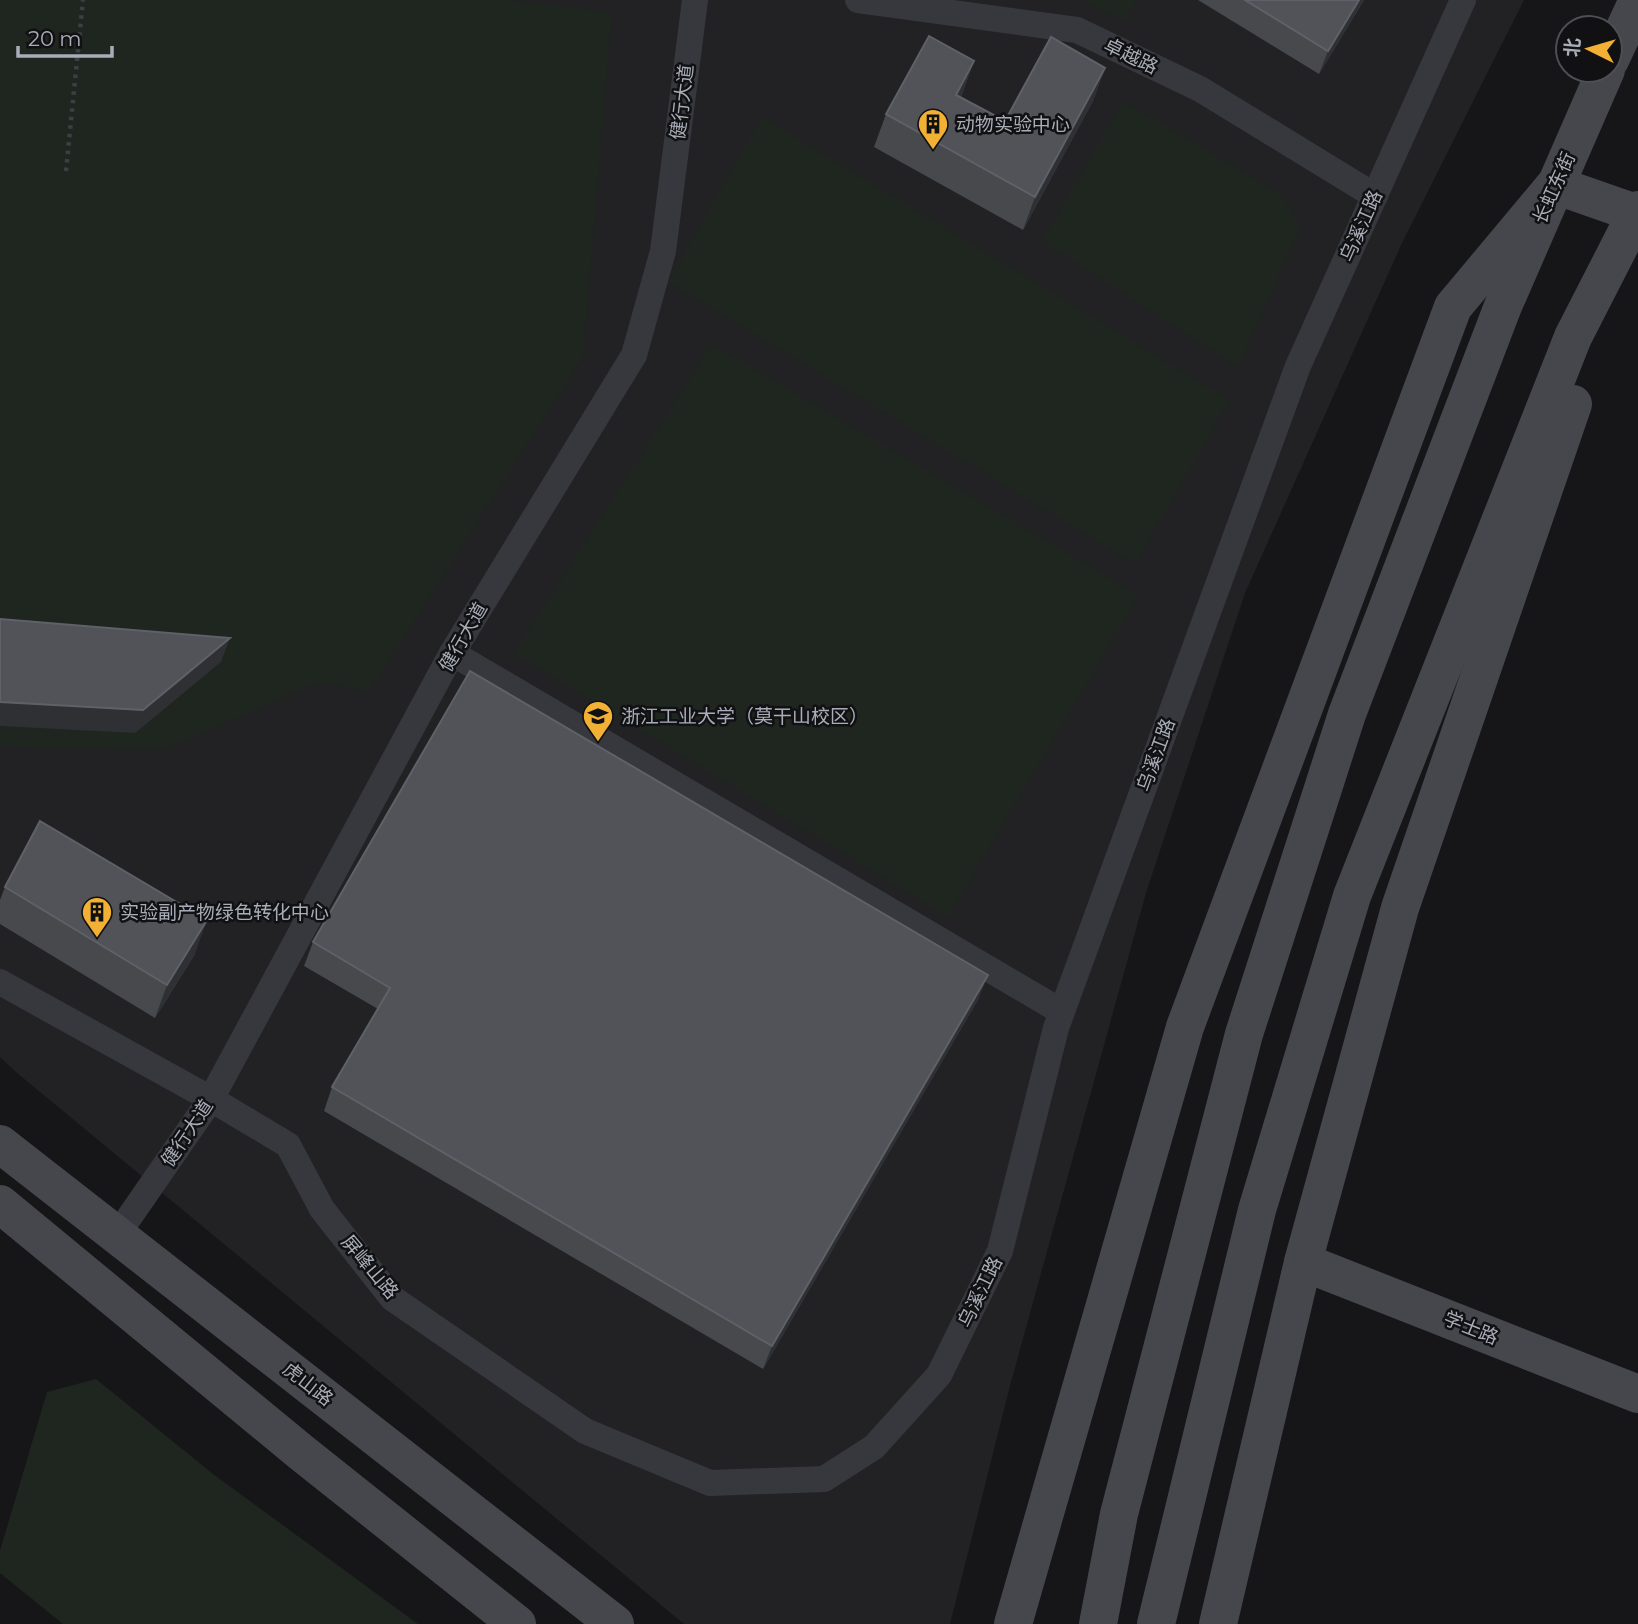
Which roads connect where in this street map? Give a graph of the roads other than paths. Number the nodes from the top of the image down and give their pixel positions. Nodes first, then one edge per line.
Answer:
1 (695, 0) edge
2 (858, 0) edge
3 (1463, 0) edge
4 (1638, 0) edge
5 (1624, 30) edge
6 (1600, 84) edge
7 (1555, 185) junction
8 (1375, 196) junction
9 (1637, 213) edge
10 (452, 653) junction
11 (0, 982) edge
12 (1062, 1012) junction
13 (211, 1099) junction
14 (0, 1144) edge
15 (0, 1204) edge
16 (117, 1235) junction
17 (1303, 1262) junction
18 (1638, 1394) edge
19 (824, 1479) joint
20 (517, 1624) edge
21 (615, 1624) edge
22 (1013, 1624) edge
23 (1098, 1624) edge
24 (1156, 1624) edge
25 (1218, 1624) edge

1 - 10 street, 健行大道
2 - 8 street, 卓越路
3 - 8 street, 乌溪江路
4 - 5 main road
6 - 7 main road, 长虹东街
7 - 9 main road
7 - 22 main road
7 - 23 main road, 长虹东街
8 - 12 street, 乌溪江路
9 - 17 main road
9 - 24 main road
10 - 12 street
10 - 13 street, 健行大道
11 - 13 street, 屏峰山路
12 - 19 street, 乌溪江路
13 - 16 street, 健行大道
13 - 19 street, 屏峰山路
14 - 16 main road, 虎山路
15 - 20 main road
16 - 21 main road, 虎山路
17 - 18 main road, 学士路
17 - 25 main road

